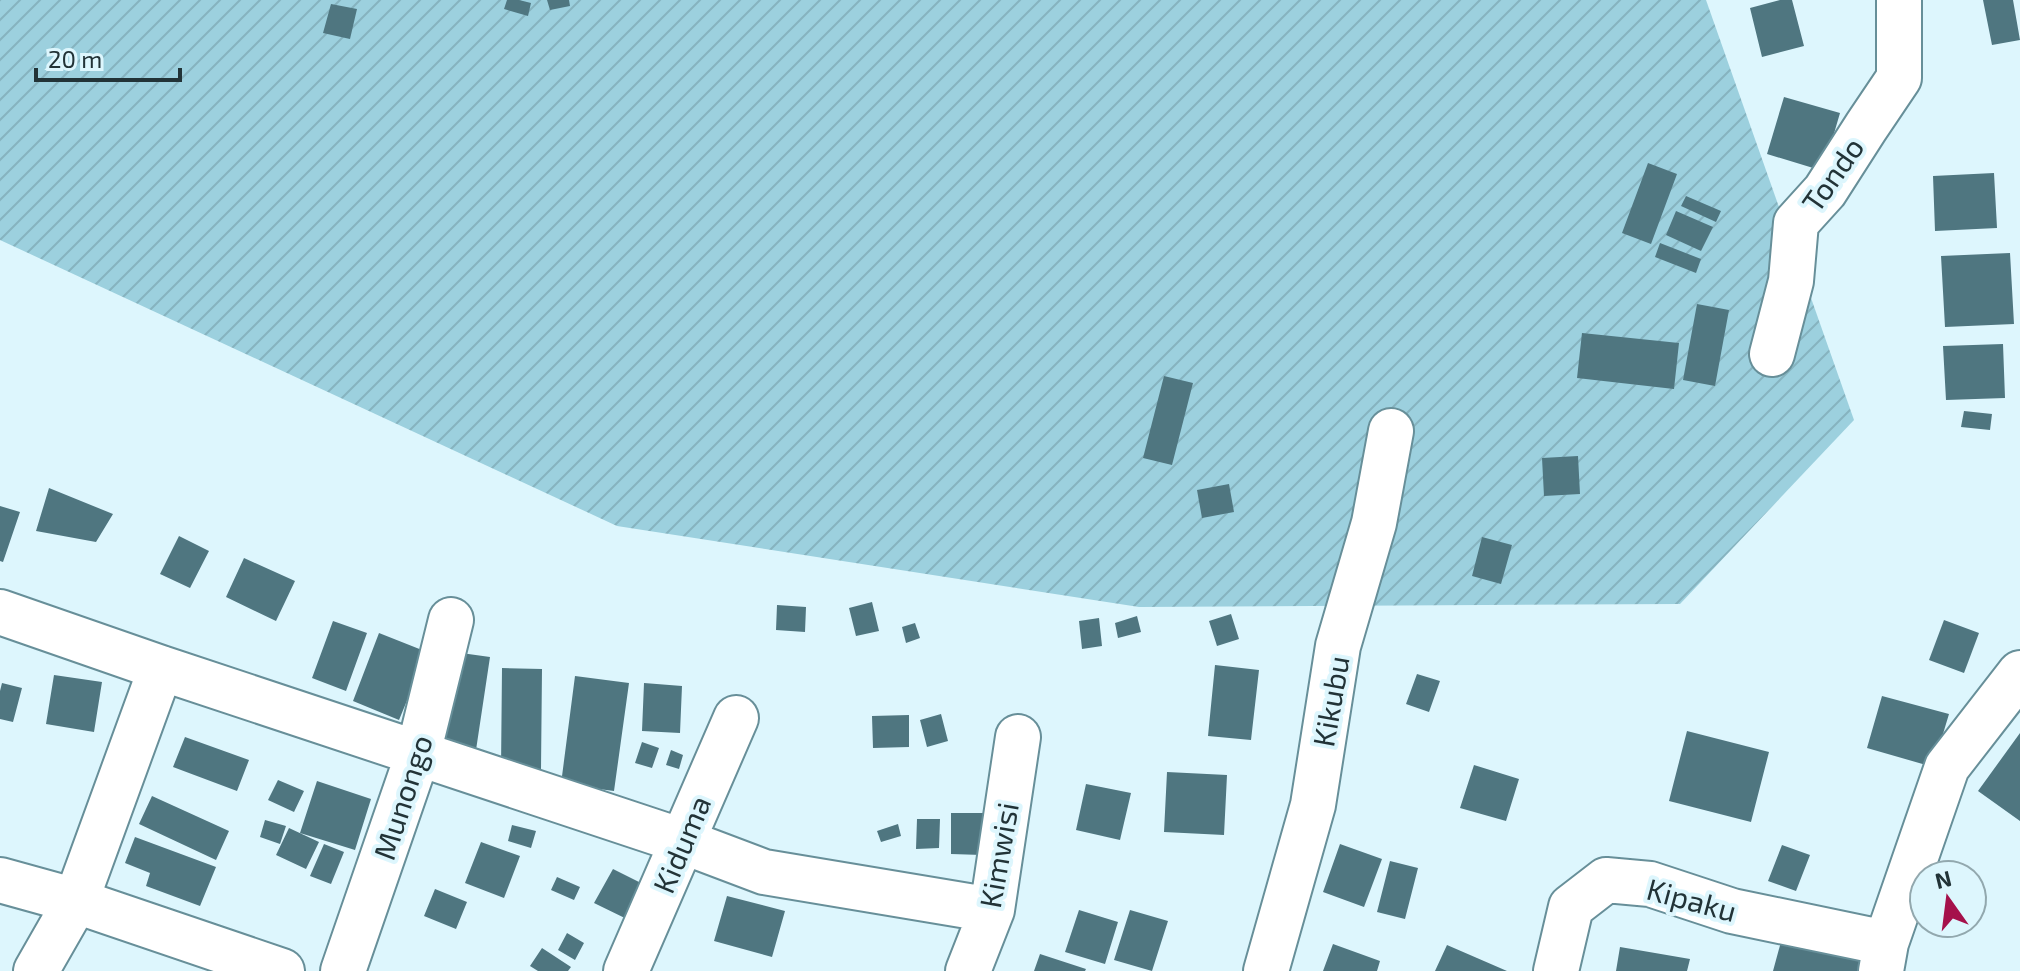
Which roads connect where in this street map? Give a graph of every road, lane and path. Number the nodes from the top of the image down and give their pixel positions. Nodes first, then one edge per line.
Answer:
1 (1899, 0) edge
2 (1772, 354) dead end
3 (1391, 431) dead end
4 (0, 612) edge
5 (451, 620) dead end
6 (161, 668) junction
7 (2020, 673) edge
8 (736, 718) dead end
9 (1018, 737) dead end
10 (418, 754) junction
11 (682, 841) junction
12 (0, 880) edge
13 (76, 901) junction
14 (992, 910) junction
15 (1884, 957) edge
16 (36, 971) edge
17 (282, 971) edge
18 (343, 971) edge
19 (626, 971) edge
20 (968, 971) edge
21 (1266, 971) edge
22 (1556, 971) edge

1 - 2 street, Tondo
3 - 21 street, Kikubu
4 - 6 street
5 - 10 street, Munongo
6 - 10 street
6 - 13 street
7 - 15 street
8 - 11 street, Kiduma
9 - 14 street, Kimwisi
10 - 11 street
10 - 18 street, Munongo
11 - 14 street
11 - 19 street, Kiduma
12 - 13 street
13 - 16 street
13 - 17 street
14 - 20 street, Kimwisi
15 - 22 street, Kipaku

